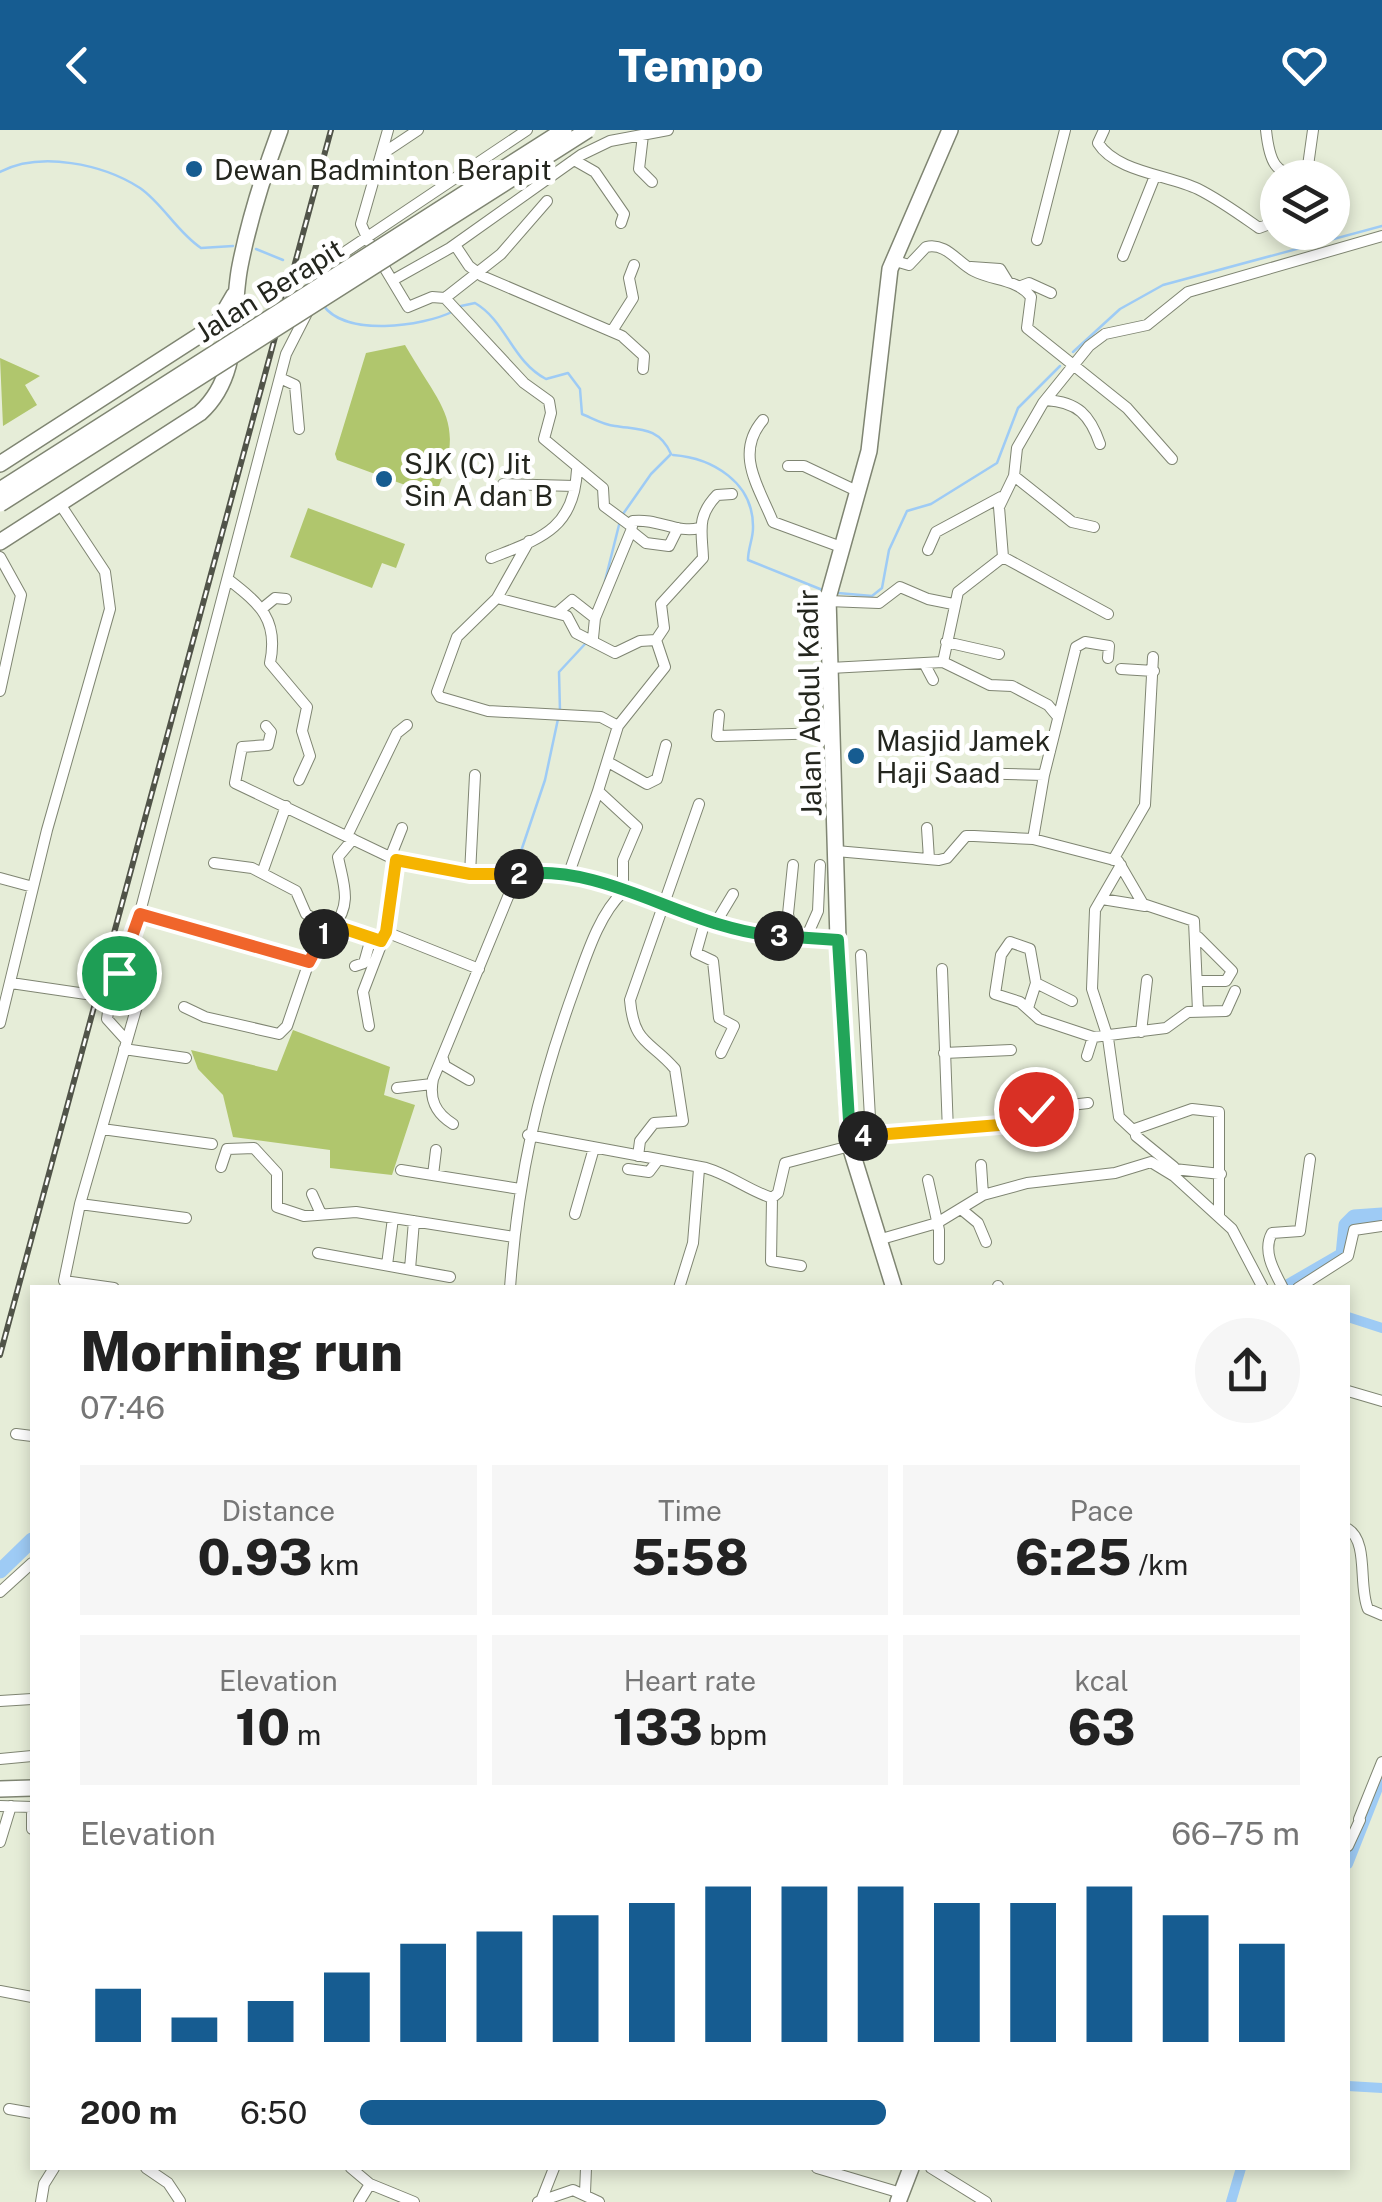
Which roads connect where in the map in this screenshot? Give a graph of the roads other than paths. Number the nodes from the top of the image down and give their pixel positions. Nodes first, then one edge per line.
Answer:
1 (280, 130) edge
2 (388, 130) edge
3 (418, 130) edge
4 (528, 130) edge
5 (564, 130) edge
6 (588, 130) edge
7 (668, 130) edge
8 (950, 130) edge
9 (1065, 130) edge
10 (1104, 130) edge
11 (1266, 130) edge
12 (1313, 130) edge
13 (643, 136) junction
14 (382, 154) junction
15 (574, 160) junction
16 (1155, 176) junction
17 (652, 182) dead end
18 (547, 201) dead end
19 (621, 224) dead end
20 (1260, 228) edge
21 (1382, 236) edge
22 (366, 238) junction
23 (1037, 240) dead end
24 (455, 245) junction
25 (1123, 256) dead end
26 (892, 260) junction
27 (634, 265) dead end
28 (475, 272) junction
29 (393, 280) junction
30 (238, 282) junction
31 (1021, 286) junction
32 (1051, 292) dead end
33 (453, 305) junction
34 (217, 324) junction
35 (612, 331) junction
36 (234, 340) junction
37 (1073, 366) junction
38 (643, 369) dead end
39 (280, 378) junction
40 (1046, 400) junction
41 (763, 420) dead end
42 (299, 429) dead end
43 (1100, 444) dead end
44 (1172, 458) dead end
45 (0, 464) edge
46 (788, 466) dead end
47 (577, 470) junction
48 (1014, 476) junction
49 (503, 484) dead end
50 (574, 486) junction
51 (0, 490) edge
52 (860, 492) junction
53 (732, 494) dead end
54 (1001, 497) junction
55 (0, 504) edge
56 (60, 504) junction
57 (626, 523) junction
58 (1094, 527) dead end
59 (678, 528) junction
60 (699, 528) junction
61 (529, 540) junction
62 (0, 542) edge
63 (841, 547) junction
64 (928, 550) dead end
65 (0, 557) edge
66 (1003, 557) junction
67 (491, 558) dead end
68 (229, 580) junction
69 (828, 595) junction
70 (497, 598) junction
71 (286, 599) dead end
72 (953, 604) junction
73 (264, 607) junction
74 (558, 612) junction
75 (1108, 614) dead end
76 (595, 618) junction
77 (593, 638) junction
78 (656, 640) junction
79 (946, 642) junction
80 (999, 654) dead end
81 (1153, 656) dead end
82 (1108, 658) dead end
83 (923, 662) junction
84 (943, 662) junction
85 (830, 668) junction
86 (1121, 669) dead end
87 (1154, 671) junction
88 (934, 680) dead end
89 (0, 691) edge
90 (720, 715) dead end
91 (1058, 717) junction
92 (407, 725) dead end
93 (266, 726) dead end
94 (618, 726) junction
95 (832, 733) junction
96 (666, 745) dead end
97 (608, 762) junction
98 (964, 773) dead end
99 (1044, 774) junction
100 (475, 775) dead end
101 (299, 780) dead end
102 (598, 792) junction
103 (699, 804) dead end
104 (286, 806) junction
105 (402, 828) dead end
106 (927, 828) dead end
107 (350, 837) junction
108 (1033, 839) junction
109 (836, 851) junction
110 (393, 859) junction
111 (929, 860) junction
112 (1117, 862) junction
113 (214, 863) dead end
114 (792, 865) dead end
115 (820, 865) dead end
116 (262, 872) junction
117 (569, 873) junction
118 (470, 874) junction
119 (517, 875) junction
120 (0, 878) edge
121 (33, 887) junction
122 (624, 892) junction
123 (733, 894) dead end
124 (1102, 899) junction
125 (664, 906) junction
126 (1146, 906) junction
127 (140, 914) junction
128 (710, 922) junction
129 (332, 928) junction
130 (379, 937) junction
131 (793, 937) junction
132 (1198, 937) junction
133 (806, 938) junction
134 (838, 940) junction
135 (861, 955) dead end
136 (0, 961) edge
137 (309, 962) junction
138 (16, 965) junction
139 (355, 966) dead end
140 (479, 968) junction
141 (942, 969) dead end
142 (1147, 980) dead end
143 (1200, 981) junction
144 (11, 982) junction
145 (1036, 983) junction
146 (1235, 991) dead end
147 (141, 992) dead end
148 (86, 994) tunnel mouth
149 (1072, 1001) dead end
150 (184, 1006) dead end
151 (1028, 1008) junction
152 (1198, 1011) junction
153 (0, 1023) edge
154 (369, 1026) dead end
155 (1141, 1032) junction
156 (1107, 1036) junction
157 (1093, 1037) junction
158 (124, 1044) junction
159 (1011, 1050) dead end
160 (721, 1053) dead end
161 (944, 1053) junction
162 (1087, 1056) dead end
163 (186, 1058) dead end
164 (443, 1058) junction
165 (1047, 1077) dead end
166 (469, 1080) dead end
167 (432, 1084) junction
168 (396, 1088) dead end
169 (1088, 1103) dead end
170 (1036, 1109) junction
171 (452, 1124) dead end
172 (102, 1129) junction
173 (1134, 1131) junction
174 (948, 1132) junction
175 (528, 1135) junction
176 (871, 1136) junction
177 (850, 1142) junction
178 (212, 1144) dead end
179 (594, 1148) junction
180 (436, 1150) dead end
181 (638, 1156) junction
182 (658, 1160) junction
183 (1310, 1160) dead end
184 (981, 1164) dead end
185 (221, 1167) dead end
186 (699, 1168) junction
187 (628, 1169) dead end
188 (401, 1170) dead end
189 (1173, 1170) junction
190 (1221, 1174) junction
191 (433, 1175) junction
192 (928, 1180) dead end
193 (520, 1189) junction
194 (312, 1194) dead end
195 (983, 1196) junction
196 (772, 1198) junction
197 (80, 1204) junction
198 (961, 1210) junction
199 (321, 1214) junction
200 (574, 1214) dead end
201 (1218, 1216) junction
202 (186, 1218) dead end
203 (393, 1218) junction
204 (414, 1222) junction
205 (938, 1223) junction
206 (1382, 1226) edge
207 (514, 1237) junction
208 (878, 1240) junction
209 (986, 1242) dead end
210 (318, 1253) dead end
211 (938, 1258) dead end
212 (388, 1264) junction
213 (802, 1266) dead end
214 (410, 1269) junction
215 (450, 1276) dead end
216 (93, 1285) edge
217 (510, 1285) edge
218 (681, 1285) edge
219 (893, 1285) edge
220 (1261, 1285) edge
221 (1282, 1285) edge
222 (1303, 1285) edge
223 (1350, 1392) edge
224 (1382, 1401) edge
225 (16, 1434) dead end
226 (30, 1436) edge
227 (1350, 1531) edge
228 (30, 1565) edge
229 (1350, 1591) edge
230 (0, 1592) edge
231 (1362, 1594) junction
232 (1382, 1615) edge
233 (30, 1699) edge
234 (0, 1701) edge
235 (30, 1756) edge
236 (0, 1759) edge
237 (1382, 1762) edge
238 (30, 1788) edge
239 (0, 1789) edge
240 (6, 1806) edge
241 (1350, 1841) edge
242 (0, 1842) edge
243 (0, 1991) edge
244 (30, 1997) edge
245 (9, 2109) dead end
246 (30, 2113) edge
247 (53, 2170) edge
248 (149, 2170) edge
249 (353, 2170) edge
250 (553, 2170) edge
251 (586, 2170) edge
252 (823, 2170) edge
253 (910, 2170) edge
254 (935, 2170) edge
255 (370, 2184) junction
256 (585, 2193) junction
257 (900, 2198) edge
258 (180, 2201) edge
259 (539, 2201) edge
260 (40, 2202) edge
261 (359, 2202) edge
262 (414, 2202) edge
263 (599, 2202) edge
264 (986, 2202) edge

1 - 30 main road
2 - 14 street
3 - 14 street
4 - 22 street
5 - 51 main road, Jalan Berapit, bridge
6 - 55 main road, bridge
7 - 13 street
8 - 26 main road, Jalan Abdul Kadir
9 - 23 street
10 - 16 street
11 - 12 street
13 - 15 street
13 - 17 street
14 - 22 street
15 - 19 street
15 - 24 street
16 - 20 street
16 - 25 street
18 - 28 street
21 - 37 street
22 - 29 street
22 - 39 street
24 - 28 street
24 - 29 street
26 - 31 street
26 - 52 main road, Jalan Abdul Kadir
27 - 35 street
28 - 33 street
28 - 35 street
29 - 33 street
30 - 34 main road
30 - 36 main road
31 - 32 street
31 - 37 street
33 - 47 street
34 - 36 main road
34 - 45 main road
35 - 38 street
36 - 56 main road
37 - 40 street
37 - 44 street
39 - 42 street
39 - 68 street
40 - 43 street
40 - 48 street
41 - 63 street
46 - 52 street
47 - 50 street
47 - 57 street
48 - 54 street
48 - 58 street
49 - 50 street
50 - 61 street
52 - 63 main road, Jalan Abdul Kadir
53 - 60 street
54 - 64 street
54 - 66 street
56 - 62 main road
56 - 121 street
57 - 59 street
57 - 59 street
57 - 76 street
59 - 60 street
60 - 78 street
61 - 67 street
61 - 70 street
63 - 69 main road, Jalan Abdul Kadir
65 - 89 street
66 - 72 street
66 - 75 street
68 - 73 street
68 - 127 street
69 - 72 street
69 - 85 main road, Jalan Abdul Kadir
70 - 74 street
70 - 94 street
71 - 73 street
72 - 79 street
73 - 101 street
74 - 76 street
74 - 77 street
76 - 77 street
77 - 78 street
78 - 94 street
79 - 80 street
79 - 84 street
81 - 87 street
82 - 91 street
83 - 84 street
83 - 85 street
83 - 88 street
84 - 91 street
85 - 95 main road, Jalan Abdul Kadir
86 - 87 street
87 - 112 street
90 - 95 street
91 - 99 street
92 - 107 street
93 - 104 street
94 - 97 street
95 - 109 main road, Jalan Abdul Kadir
96 - 97 street
97 - 102 street
98 - 99 street
99 - 108 street
100 - 118 street
102 - 117 street
102 - 122 street
103 - 125 street
104 - 107 street
104 - 116 street
105 - 110 street
106 - 111 street
107 - 110 street
107 - 129 street
108 - 111 street
108 - 112 street
109 - 111 street
109 - 134 main road, Jalan Abdul Kadir
110 - 118 street
110 - 130 street
112 - 124 street
112 - 126 street
113 - 116 street
114 - 131 street
115 - 133 street
116 - 129 street
117 - 119 street
117 - 122 street
118 - 119 street
119 - 140 street
120 - 121 street
121 - 138 street
122 - 125 street
122 - 175 street
123 - 128 street
124 - 126 street
124 - 156 street
125 - 128 street
125 - 181 street
126 - 132 street
127 - 137 street
127 - 158 street
128 - 131 street
128 - 160 street
129 - 130 street
129 - 137 street
130 - 139 street
130 - 140 street
130 - 154 street
131 - 133 street
132 - 143 street
132 - 143 street
133 - 134 street
134 - 177 main road, Jalan Abdul Kadir
135 - 176 street
136 - 138 street
137 - 150 street
138 - 144 street
140 - 164 street
141 - 161 street
142 - 155 street
143 - 152 street
144 - 148 street
144 - 153 street
145 - 149 street
145 - 151 street
145 - 151 street
146 - 152 street
147 - 158 street
151 - 157 street
152 - 155 street
155 - 156 street
156 - 157 street
156 - 173 street
157 - 162 street
158 - 163 street
158 - 172 street
159 - 161 street
161 - 174 street
164 - 166 street
164 - 167 street
165 - 170 street
167 - 168 street
167 - 171 street
169 - 170 street
170 - 174 street
172 - 178 street
172 - 197 street
173 - 189 street
173 - 190 street
174 - 176 street
175 - 179 street
175 - 193 street
176 - 177 street
177 - 196 street
177 - 208 main road, Jalan Abdul Kadir
179 - 181 street
179 - 200 street
180 - 191 street
181 - 182 street
182 - 186 street
182 - 187 street
183 - 221 street
184 - 195 street
185 - 199 street
186 - 196 street
186 - 218 street
188 - 191 street
189 - 190 street
189 - 195 street
189 - 201 street
190 - 201 street
191 - 193 street
192 - 205 street
193 - 207 street
194 - 199 street
195 - 198 street
196 - 213 street
197 - 202 street
197 - 216 street
198 - 205 street
198 - 209 street
199 - 203 street
201 - 220 street
203 - 204 street
203 - 212 street
204 - 207 street
204 - 214 street
205 - 208 street
205 - 211 street
206 - 222 street
207 - 217 street
208 - 219 main road, Jalan Abdul Kadir
210 - 212 street
212 - 214 street
214 - 215 street
223 - 224 street
225 - 226 street
227 - 231 street
228 - 230 street
229 - 231 street
231 - 232 street
233 - 234 street
235 - 236 street
237 - 241 street
238 - 239 main road
240 - 242 street
243 - 244 street
245 - 246 street
247 - 260 street
248 - 258 street
249 - 255 street
250 - 259 street
251 - 256 street
252 - 257 street
253 - 257 main road
254 - 264 street
255 - 261 street
255 - 262 street
256 - 259 street
256 - 263 street

